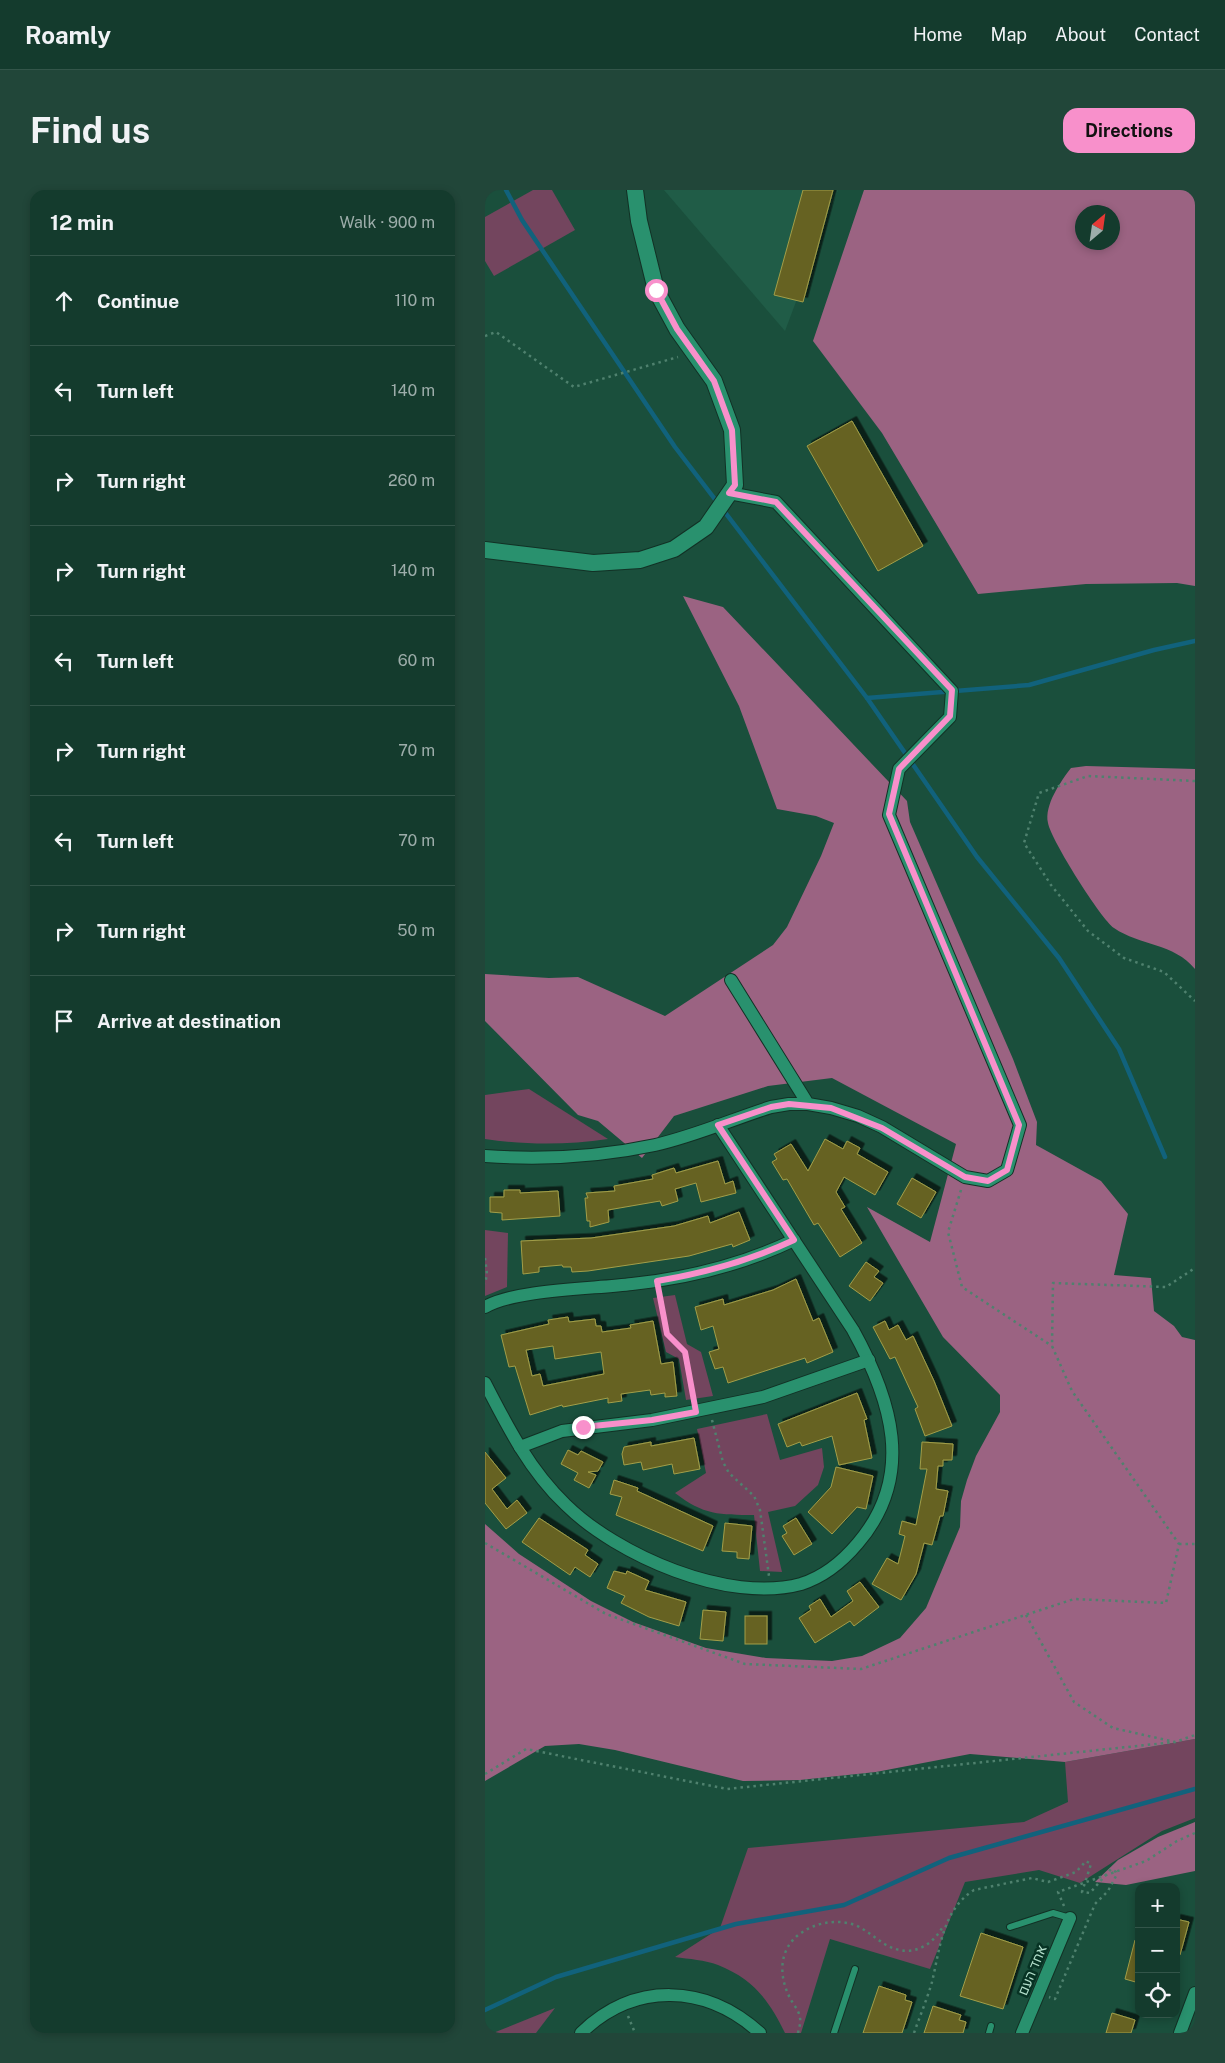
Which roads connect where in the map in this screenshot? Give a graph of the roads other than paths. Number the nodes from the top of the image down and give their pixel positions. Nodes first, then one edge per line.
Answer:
1 (635, 190) edge
2 (729, 493) junction
3 (485, 550) edge
4 (731, 980) dead end
5 (808, 1104) junction
6 (718, 1125) junction
7 (485, 1156) edge
8 (794, 1240) junction
9 (485, 1307) edge
10 (869, 1360) junction
11 (485, 1383) edge
12 (520, 1447) junction
13 (1070, 1918) joint
14 (1010, 1927) dead end
15 (855, 1970) dead end
16 (1195, 1994) edge
17 (581, 2033) edge
18 (760, 2033) edge
19 (834, 2033) edge
20 (1021, 2033) edge
21 (1180, 2033) edge

1 - 2 street
2 - 3 street
2 - 5 street
4 - 5 street
5 - 6 street
6 - 7 street
6 - 8 street
8 - 9 street
8 - 10 street
10 - 12 street
10 - 12 street
11 - 12 street
13 - 14 lane
13 - 20 street, אחד העם
15 - 19 lane
16 - 21 street
17 - 18 street

